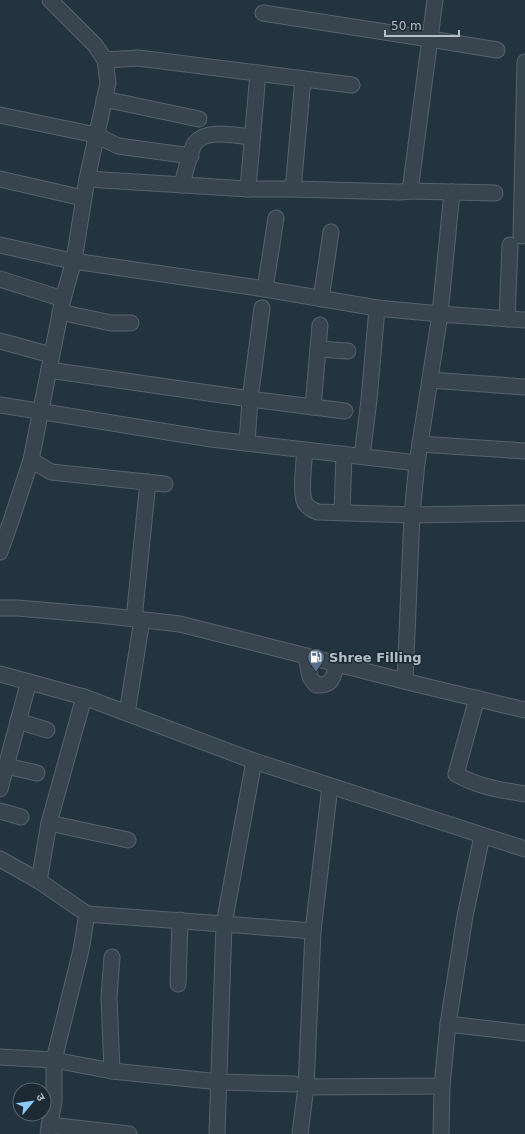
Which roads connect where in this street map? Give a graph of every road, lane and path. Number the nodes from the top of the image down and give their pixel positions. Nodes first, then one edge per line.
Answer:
1 (50, 0) edge
2 (435, 0) edge
3 (63, 6) edge
4 (264, 13) dead end
5 (430, 38) junction
6 (497, 50) dead end
7 (105, 60) junction
8 (525, 62) edge
9 (258, 73) junction
10 (303, 79) junction
11 (352, 85) dead end
12 (104, 99) junction
13 (0, 115) edge
14 (199, 119) dead end
15 (96, 135) junction
16 (252, 137) junction
17 (191, 156) junction
18 (0, 179) edge
19 (86, 179) junction
20 (524, 184) edge
21 (182, 185) junction
22 (248, 189) junction
23 (293, 189) junction
24 (410, 191) junction
25 (452, 192) junction
26 (495, 193) dead end
27 (83, 198) junction
28 (276, 218) dead end
29 (331, 232) dead end
30 (0, 245) edge
31 (74, 260) junction
32 (0, 280) edge
33 (265, 289) junction
34 (321, 298) junction
35 (61, 306) junction
36 (262, 308) dead end
37 (377, 308) junction
38 (440, 314) junction
39 (507, 319) junction
40 (525, 320) edge
41 (131, 324) dead end
42 (320, 325) dead end
43 (0, 341) edge
44 (318, 349) junction
45 (348, 351) dead end
46 (52, 356) junction
47 (49, 370) junction
48 (430, 380) junction
49 (525, 387) edge
50 (250, 399) junction
51 (0, 405) edge
52 (313, 407) junction
53 (41, 411) junction
54 (345, 411) dead end
55 (247, 443) junction
56 (420, 444) junction
57 (305, 450) junction
58 (525, 451) edge
59 (344, 454) junction
60 (362, 456) junction
61 (31, 460) junction
62 (417, 463) junction
63 (148, 482) junction
64 (165, 484) dead end
65 (342, 512) junction
66 (525, 514) edge
67 (412, 515) junction
68 (0, 552) edge
69 (0, 608) edge
70 (138, 619) junction
71 (306, 656) junction
72 (337, 664) junction
73 (0, 674) edge
74 (405, 681) junction
75 (29, 682) junction
76 (84, 697) junction
77 (477, 698) junction
78 (525, 710) edge
79 (127, 713) junction
80 (18, 722) junction
81 (47, 730) dead end
82 (254, 761) junction
83 (6, 766) junction
84 (37, 773) dead end
85 (330, 786) junction
86 (0, 789) edge
87 (525, 794) edge
88 (0, 811) edge
89 (21, 817) dead end
90 (49, 823) junction
91 (482, 836) junction
92 (128, 840) dead end
93 (525, 850) edge
94 (0, 859) edge
95 (39, 881) junction
96 (87, 914) junction
97 (180, 920) junction
98 (224, 924) junction
99 (314, 931) junction
100 (112, 957) dead end
101 (178, 984) dead end
102 (448, 1024) junction
103 (525, 1033) edge
104 (0, 1057) edge
105 (54, 1060) junction
106 (112, 1071) junction
107 (220, 1082) junction
108 (300, 1086) junction
109 (442, 1086) junction
110 (49, 1130) edge
111 (129, 1134) edge
112 (217, 1134) edge
113 (300, 1134) edge
114 (441, 1134) edge

1 - 3 street
2 - 5 street
3 - 7 street
4 - 5 street
5 - 6 street
5 - 24 street
7 - 9 street
7 - 12 street
8 - 20 street
9 - 10 street
9 - 16 street
10 - 11 street
10 - 23 street
12 - 14 street
12 - 15 street
13 - 15 street
15 - 17 street
15 - 19 street
16 - 17 street
16 - 22 street
17 - 21 street
18 - 27 street
19 - 21 street
19 - 27 street
20 - 39 street
21 - 22 street
22 - 23 street
23 - 24 street
24 - 25 street
25 - 26 street
25 - 38 street
27 - 31 street
28 - 33 street
29 - 34 street
30 - 31 street
31 - 33 street
31 - 35 street
32 - 35 street
33 - 34 street
34 - 37 street
35 - 41 street
35 - 46 street
36 - 50 street
37 - 38 street
37 - 60 street
38 - 39 street
38 - 48 street
39 - 40 street
42 - 44 street
43 - 46 street
44 - 45 street
44 - 52 street
46 - 47 street
47 - 50 street
47 - 53 street
48 - 49 street
48 - 56 street
50 - 52 street
50 - 55 street
51 - 53 street
52 - 54 street
53 - 55 street
53 - 61 street
55 - 57 street
56 - 58 street
56 - 62 street
57 - 59 street
57 - 65 street
59 - 60 street
59 - 65 street
60 - 62 street
61 - 63 street
61 - 68 street
62 - 67 street
63 - 64 street
63 - 70 street
65 - 67 street
66 - 67 street
67 - 74 street
69 - 70 street
70 - 71 street
70 - 79 street
71 - 72 street
71 - 72 street
72 - 74 street
73 - 75 street
74 - 77 street
75 - 76 street
75 - 80 street
76 - 79 street
76 - 90 street
77 - 78 street
77 - 87 street
79 - 82 street
80 - 81 street
80 - 83 street
82 - 85 street
82 - 98 street
83 - 84 street
83 - 86 street
85 - 91 street
85 - 99 street
88 - 89 street
90 - 92 street
90 - 95 street
91 - 93 street
91 - 102 street
94 - 95 street
95 - 96 street
96 - 97 street
96 - 105 street
97 - 98 street
97 - 101 street
98 - 99 street
98 - 107 street
99 - 108 street
100 - 106 street
102 - 103 street
102 - 109 street
104 - 105 street
105 - 106 street
105 - 110 street
106 - 107 street
107 - 108 street
107 - 112 street
108 - 109 street
108 - 113 street
109 - 114 street
110 - 111 street

